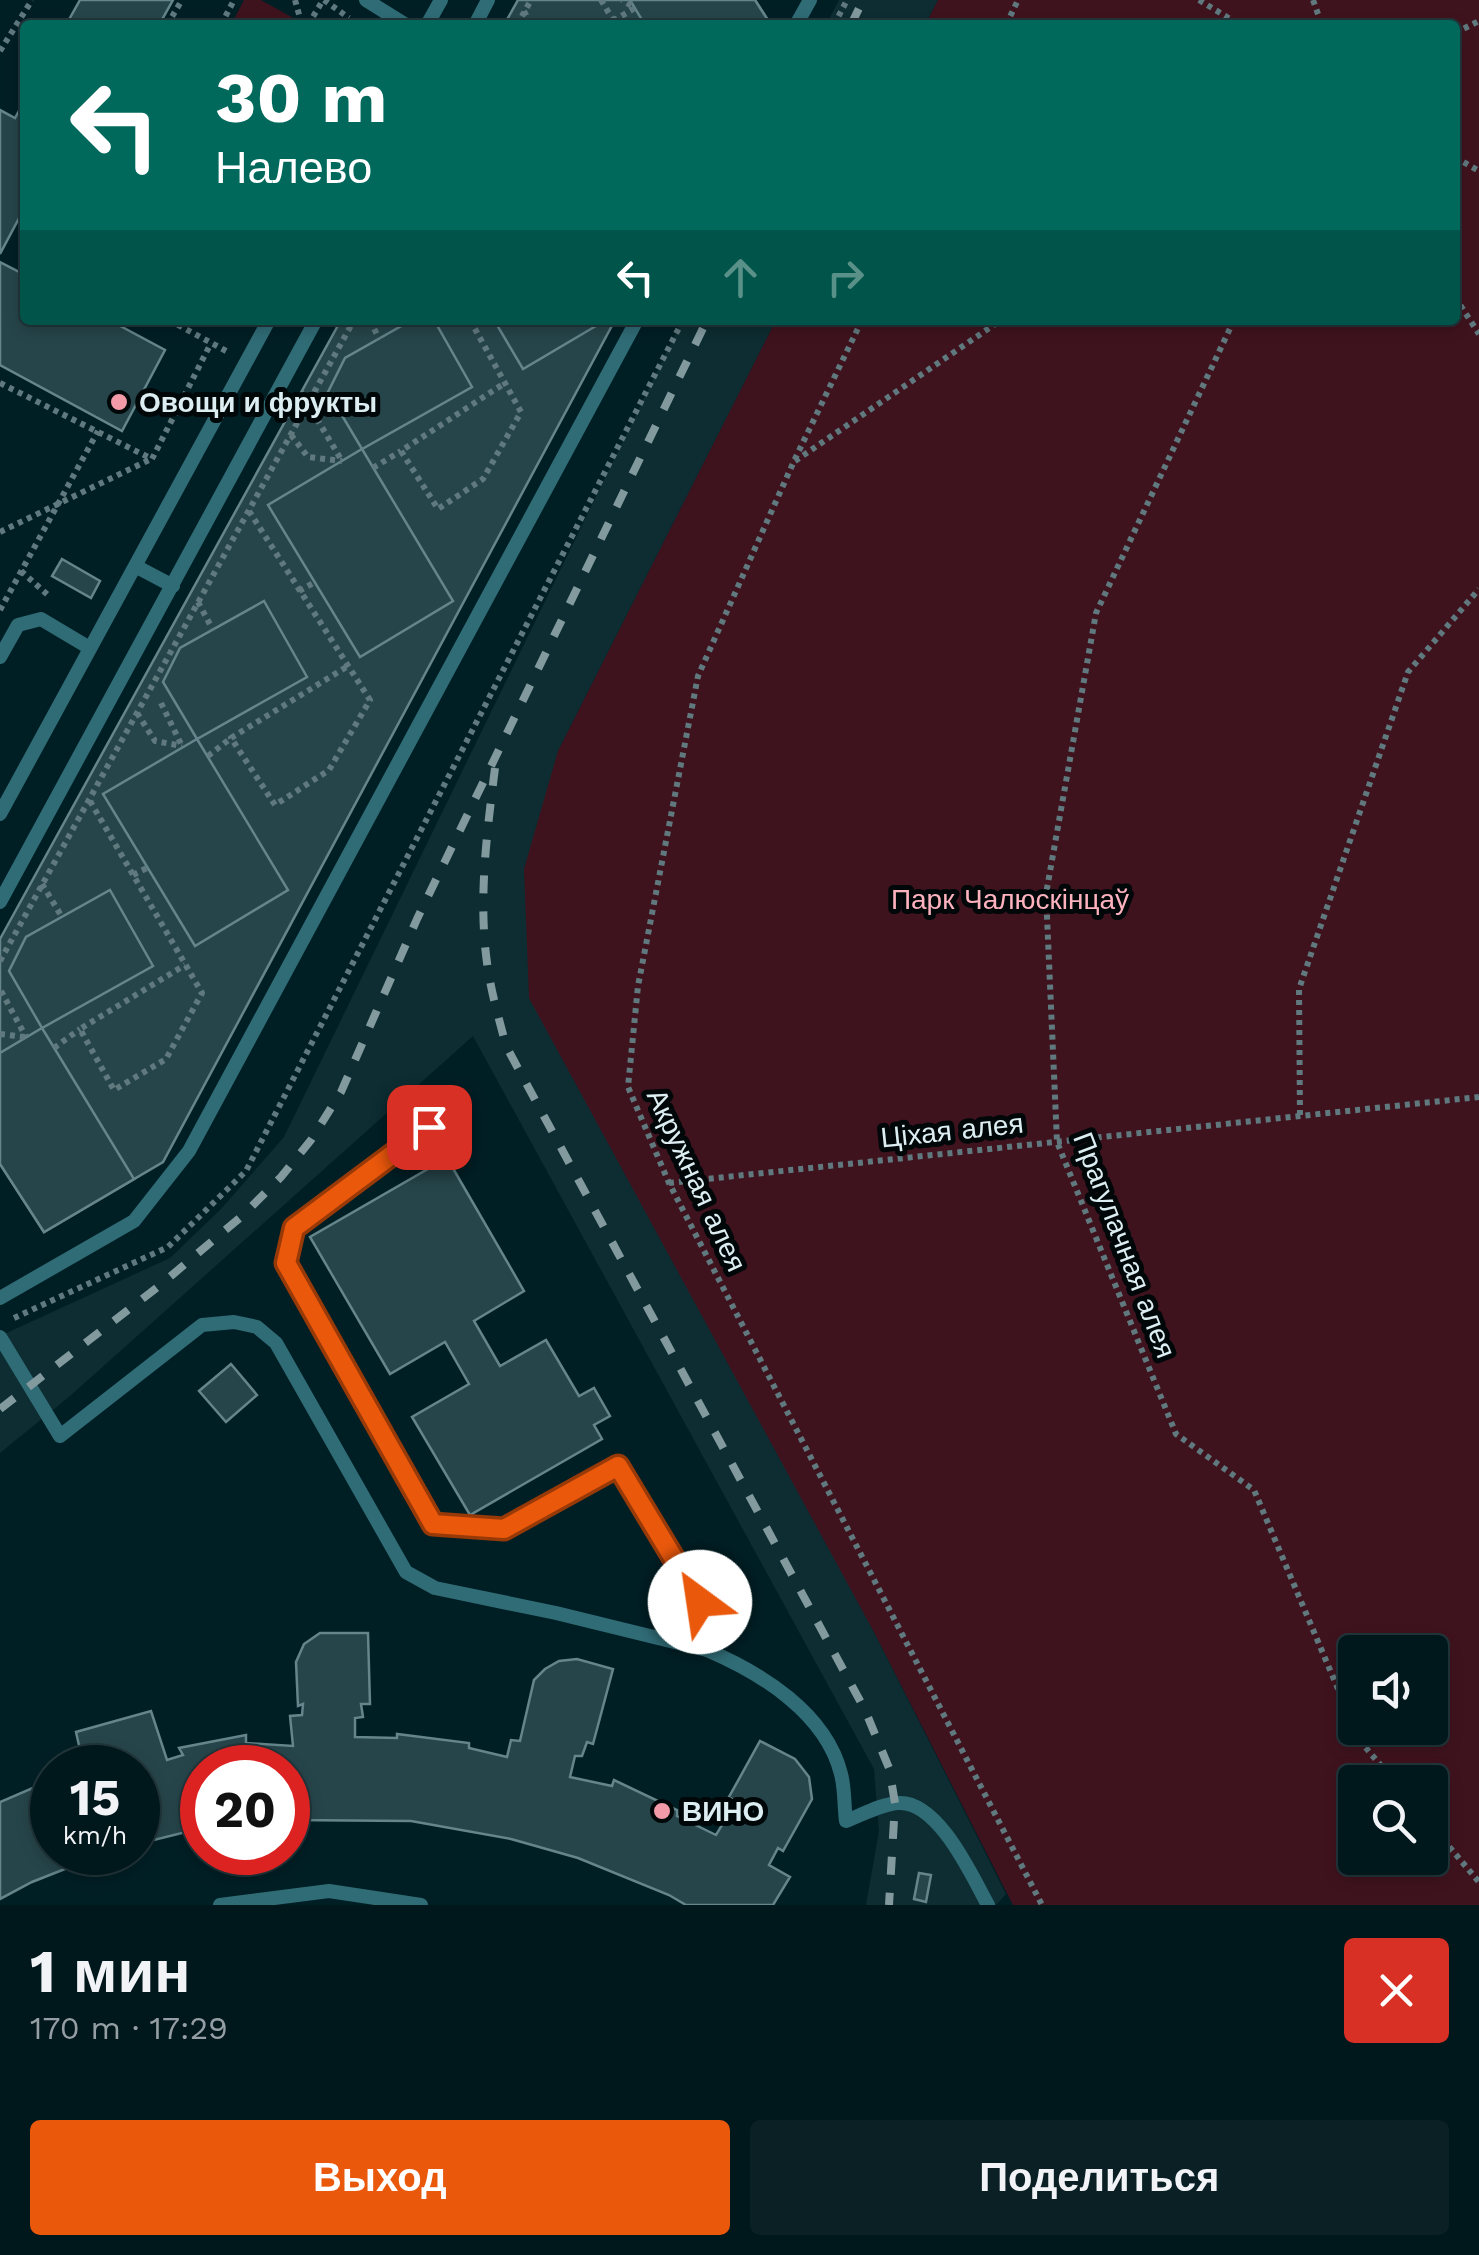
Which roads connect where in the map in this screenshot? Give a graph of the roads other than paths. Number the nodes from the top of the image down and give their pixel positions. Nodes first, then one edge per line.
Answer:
1 (366, 0) edge
2 (398, 20) edge
3 (266, 325) edge
4 (313, 325) edge
5 (634, 325) edge
6 (137, 567) junction
7 (173, 586) junction
8 (88, 648) junction
9 (0, 657) edge
10 (7, 782) edge
11 (0, 814) edge
12 (0, 902) edge
13 (429, 1127) dead end
14 (2, 1298) edge
15 (0, 1337) edge
16 (707, 1650) junction
17 (220, 1905) edge
18 (421, 1905) edge
19 (988, 1905) edge

1 - 2 lane
3 - 6 lane
4 - 7 lane
5 - 14 lane
6 - 7 lane
6 - 8 lane
7 - 12 lane
8 - 9 lane
8 - 10 lane
10 - 11 lane
13 - 16 lane
15 - 16 lane
16 - 19 lane
17 - 18 lane

